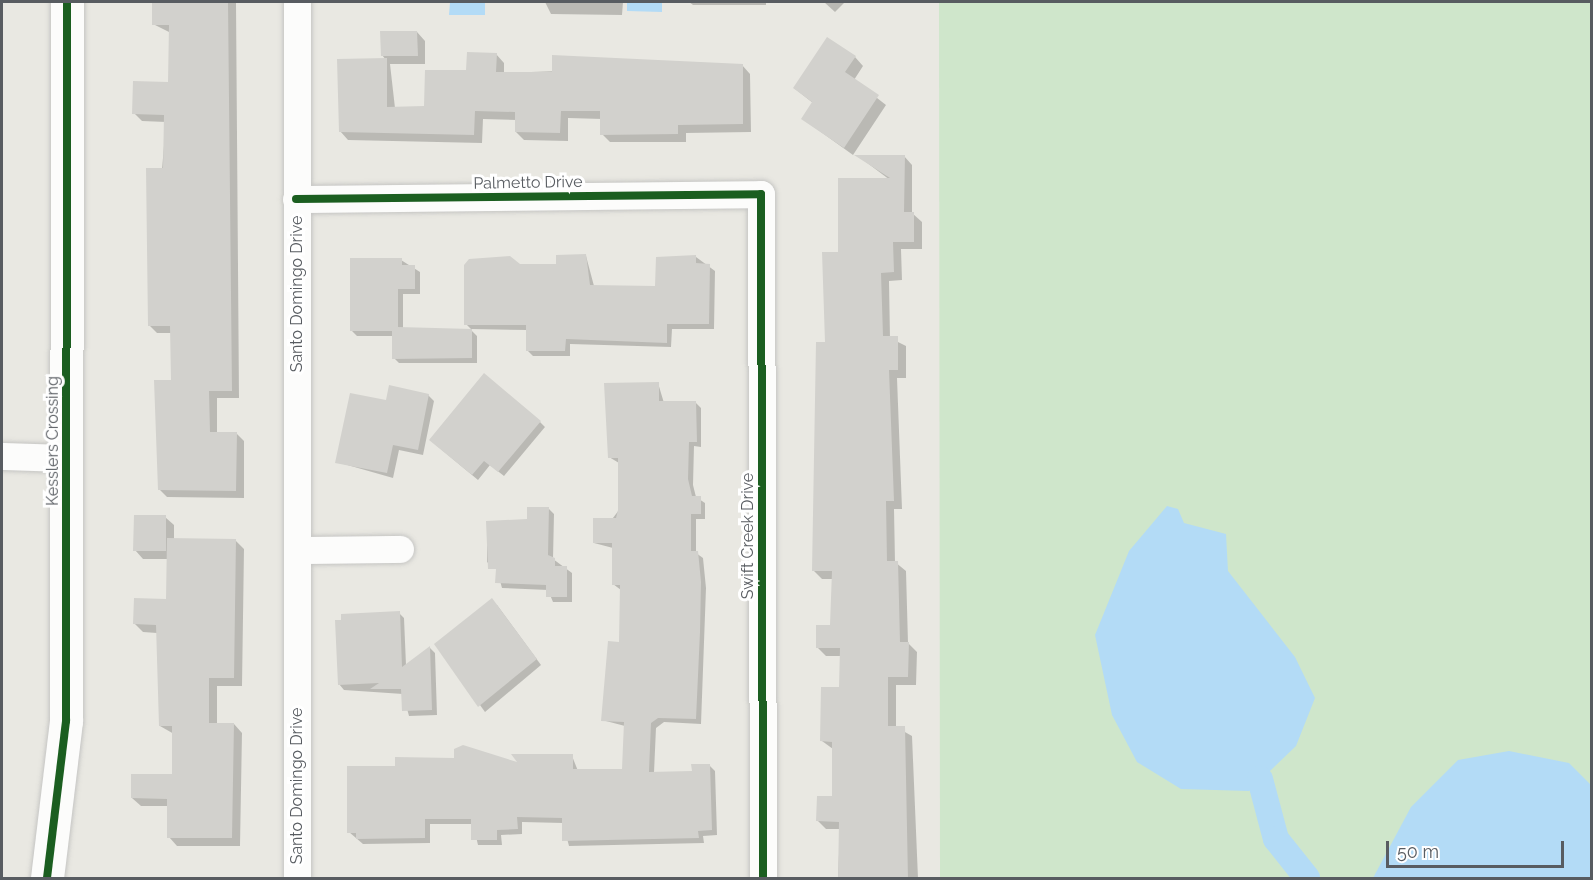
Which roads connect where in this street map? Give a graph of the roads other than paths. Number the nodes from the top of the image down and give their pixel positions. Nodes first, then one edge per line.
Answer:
1 (67, 2) edge
2 (297, 2) edge
3 (761, 194) joint
4 (296, 199) junction
5 (2, 456) edge
6 (66, 458) junction
7 (400, 549) dead end
8 (298, 550) junction
9 (50, 834) junction
10 (30, 879) edge
11 (47, 879) edge
12 (297, 879) edge
13 (763, 879) edge

1 - 6 street, Kesslers Crossing
2 - 4 street, Santo Domingo Drive
3 - 4 street, Palmetto Drive
3 - 13 street, Swift Creek Drive
4 - 8 street, Santo Domingo Drive
5 - 6 street
6 - 9 street, Kesslers Crossing
7 - 8 street
8 - 12 street, Santo Domingo Drive
9 - 10 street, Kesslers Crossing
9 - 11 street, Kesslers Crossing

